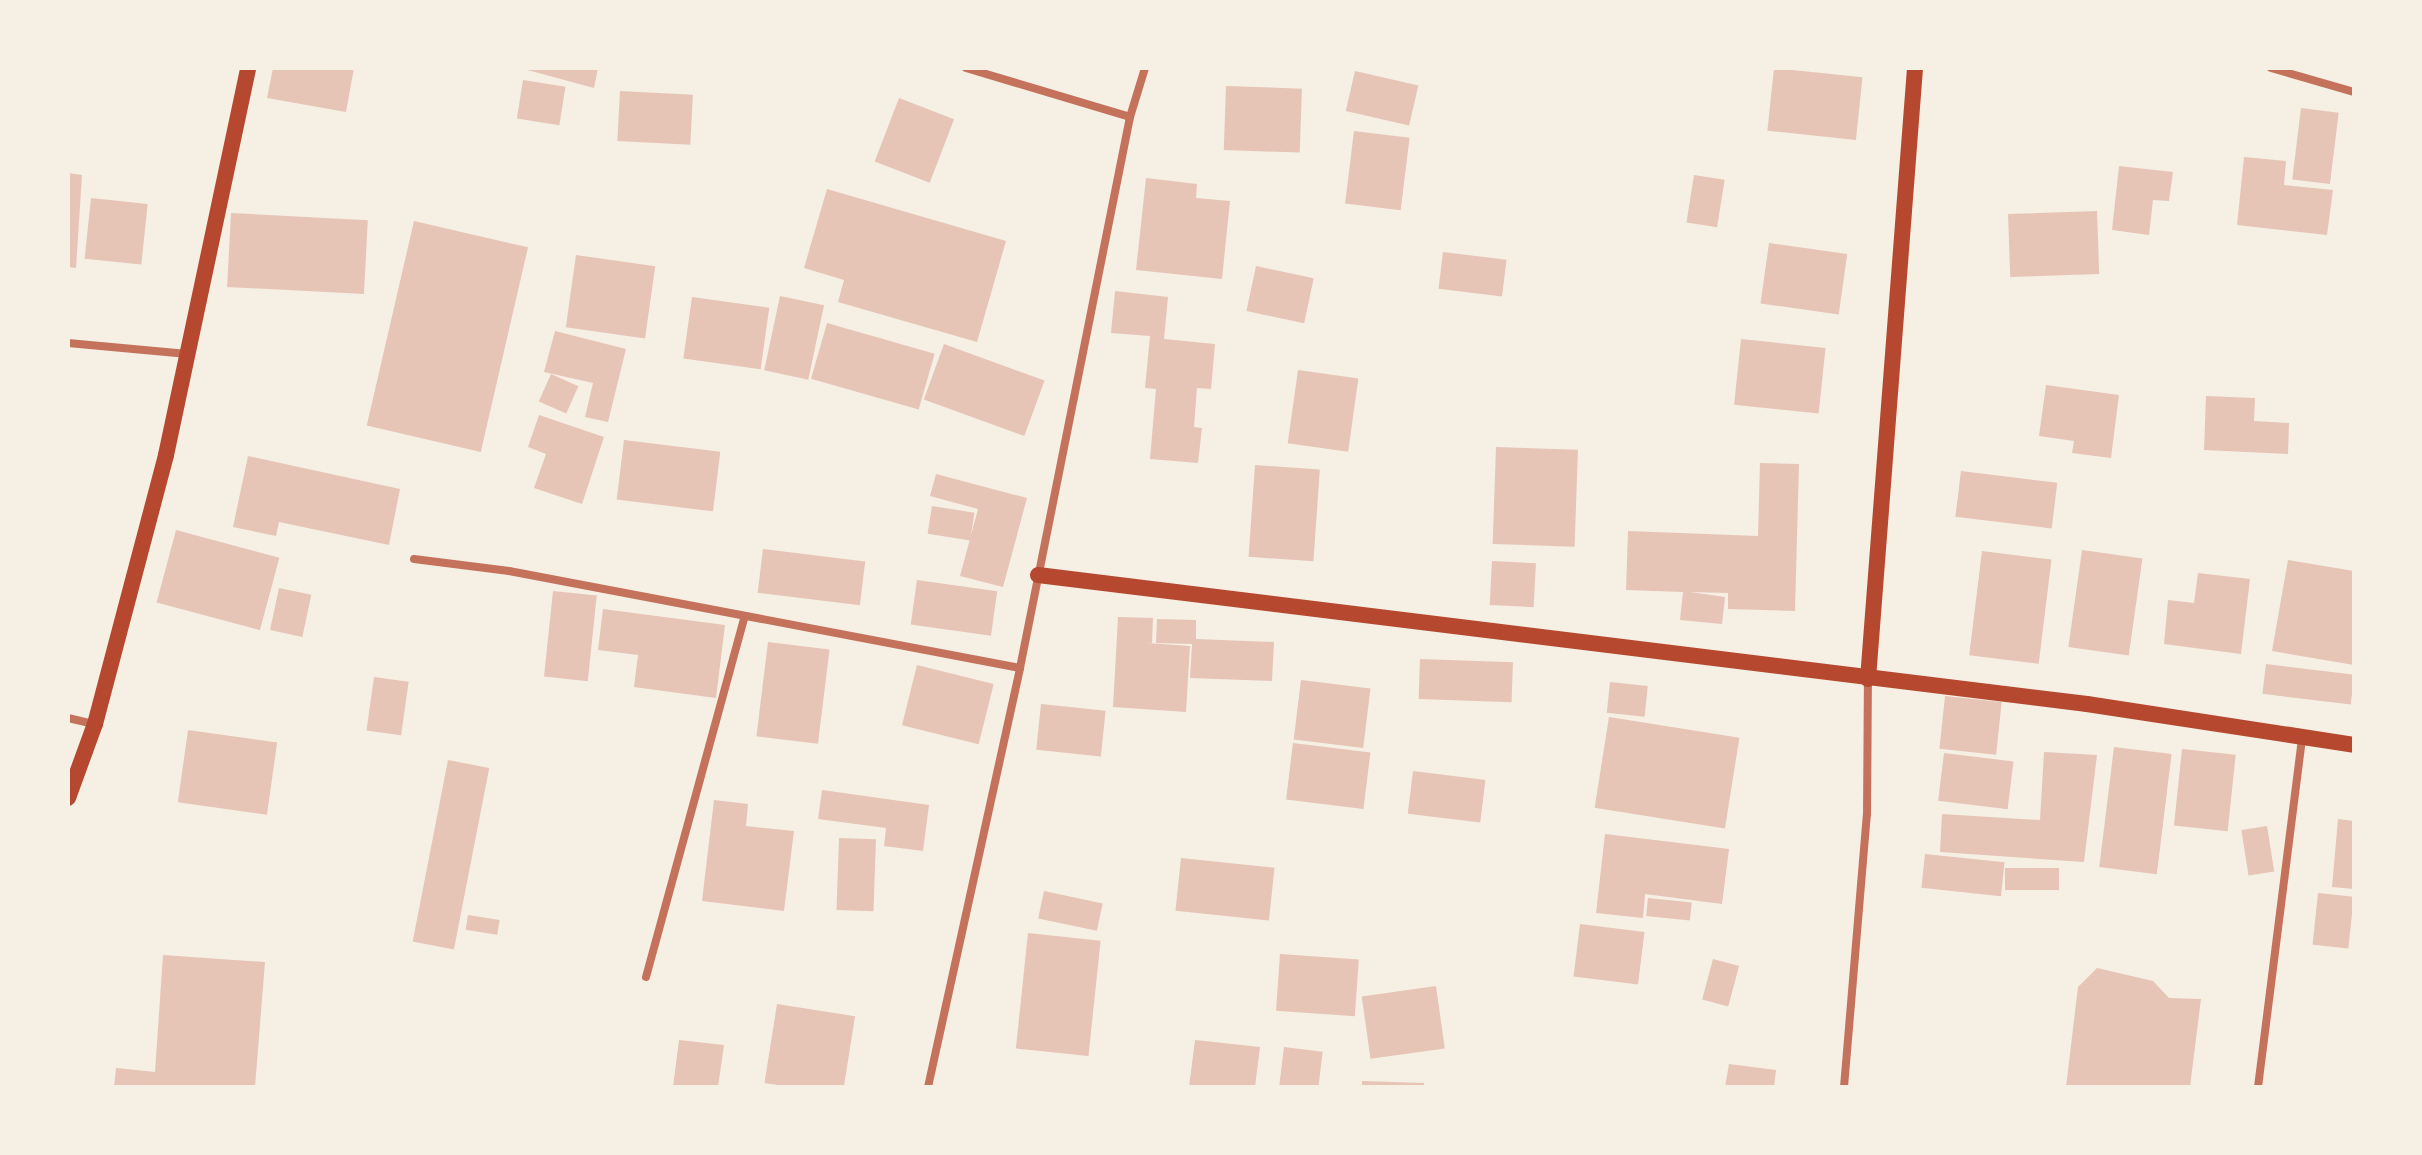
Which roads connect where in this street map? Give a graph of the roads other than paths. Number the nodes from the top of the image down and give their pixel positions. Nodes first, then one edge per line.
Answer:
1 (248, 68) edge
2 (966, 68) edge
3 (1145, 68) edge
4 (1915, 68) edge
5 (2271, 68) edge
6 (2354, 92) edge
7 (1130, 117) junction
8 (68, 343) edge
9 (188, 354) junction
10 (414, 559) dead end
11 (1038, 575) junction
12 (745, 616) junction
13 (1020, 668) junction
14 (1868, 679) junction
15 (68, 718) edge
16 (95, 724) junction
17 (2302, 736) junction
18 (2354, 745) edge
19 (68, 798) edge
20 (646, 977) dead end
21 (928, 1087) edge
22 (1844, 1087) edge
23 (2258, 1087) edge

1 - 9 main road
2 - 7 street
3 - 7 street
4 - 14 main road
5 - 6 street
7 - 11 street
8 - 9 street
9 - 16 main road
10 - 12 street
11 - 13 street
11 - 14 main road
12 - 13 street
12 - 20 street
13 - 21 street
14 - 17 main road
14 - 22 street
15 - 16 street
16 - 19 main road
17 - 18 main road
17 - 23 street

